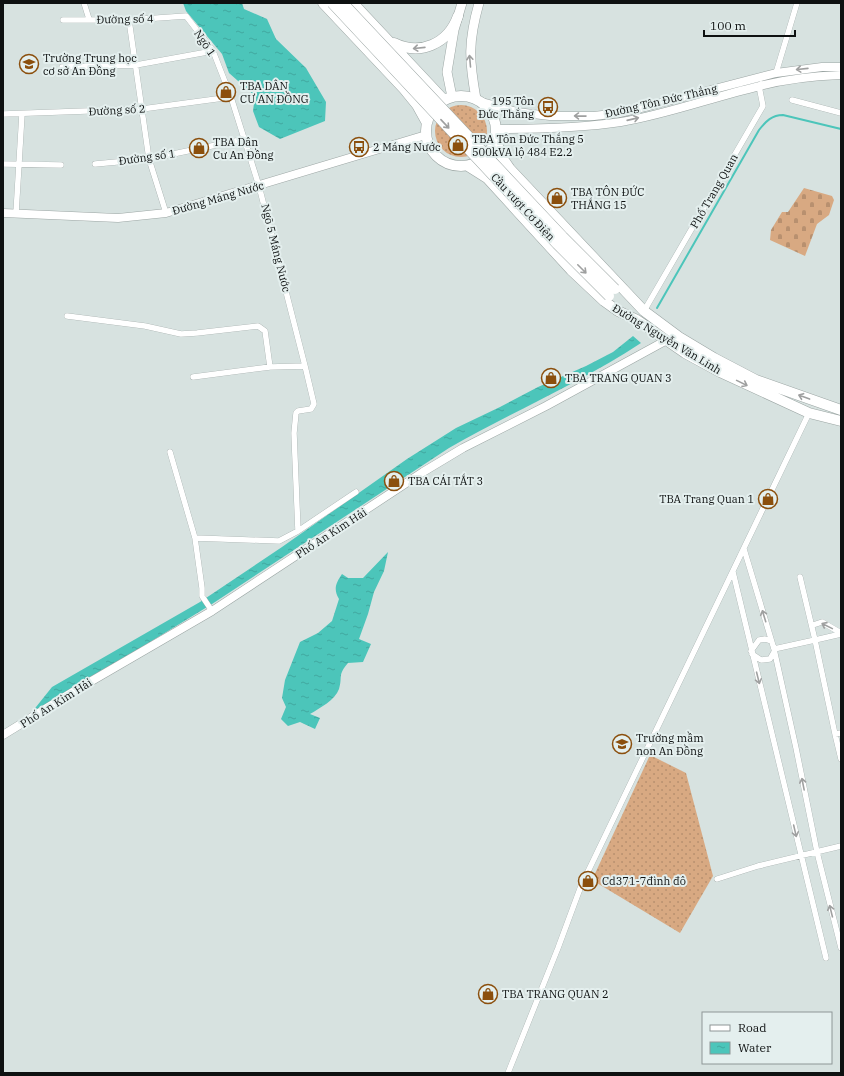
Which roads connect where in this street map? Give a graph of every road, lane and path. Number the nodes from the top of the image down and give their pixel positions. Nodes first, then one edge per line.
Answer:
1 (84, 3) edge
2 (323, 3) edge
3 (332, 3) edge
4 (343, 3) edge
5 (353, 3) edge
6 (462, 3) edge
7 (479, 3) edge
8 (797, 3) edge
9 (186, 16) joint
10 (458, 16) junction
11 (89, 19) junction
12 (63, 20) dead end
13 (129, 20) junction
14 (388, 40) junction
15 (213, 51) junction
16 (136, 65) junction
17 (62, 67) dead end
18 (841, 67) edge
19 (776, 73) junction
20 (841, 75) edge
21 (760, 86) junction
22 (231, 97) junction
23 (448, 99) junction
24 (479, 100) junction
25 (792, 100) dead end
26 (142, 109) junction
27 (841, 113) edge
28 (3, 114) edge
29 (22, 114) junction
30 (427, 122) junction
31 (497, 129) junction
32 (426, 135) junction
33 (245, 139) junction
34 (496, 140) junction
35 (149, 159) junction
36 (3, 164) edge
37 (19, 164) junction
38 (95, 164) dead end
39 (61, 165) dead end
40 (468, 166) junction
41 (259, 186) junction
42 (3, 213) edge
43 (16, 213) junction
44 (166, 213) junction
45 (612, 293) junction
46 (644, 311) junction
47 (67, 316) dead end
48 (637, 320) junction
49 (665, 340) junction
50 (305, 366) junction
51 (270, 367) junction
52 (193, 377) dead end
53 (841, 410) edge
54 (810, 413) junction
55 (841, 421) edge
56 (170, 452) dead end
57 (356, 492) dead end
58 (298, 531) junction
59 (194, 538) junction
60 (744, 549) junction
61 (733, 572) junction
62 (800, 577) dead end
63 (211, 609) junction
64 (813, 625) junction
65 (841, 634) edge
66 (816, 640) junction
67 (771, 641) junction
68 (774, 651) junction
69 (752, 653) junction
70 (841, 733) edge
71 (835, 734) junction
72 (3, 735) edge
73 (841, 758) edge
74 (841, 846) edge
75 (817, 852) junction
76 (801, 857) junction
77 (717, 879) dead end
78 (841, 948) edge
79 (826, 958) dead end
80 (508, 1073) edge

1 - 11 street
2 - 30 highway
3 -> 45 highway, Cầu vượt Cơ Điện, bridge
4 - 45 highway, Cầu vượt Cơ Điện, bridge
5 - 14 highway
6 - 10 main road
24 -> 7 main road
8 - 19 street
9 - 13 street, Đường số 4
9 - 15 street, Ngõ 1
10 -> 14 highway
10 - 23 main road
11 - 12 street, Đường số 4
11 - 13 street, Đường số 4
13 - 16 street
14 - 23 highway
15 - 16 street
15 - 22 street, Ngõ 1
16 - 17 street
16 - 26 street
18 -> 19 main road, Đường Tôn Đức Thắng
19 - 21 street
19 -> 24 main road, Đường Tôn Đức Thắng
20 - 21 main road, Đường Tôn Đức Thắng
31 -> 21 main road, Đường Tôn Đức Thắng
21 - 46 street, Phố Trang Quan
22 - 26 street, Đường số 2
22 - 33 street, Ngõ 1
23 - 24 highway
23 - 30 highway
24 - 31 highway
25 - 27 street
26 - 29 street, Đường số 2
26 - 35 street
28 - 29 street, Đường số 2
29 - 37 street
30 - 32 highway
31 - 34 highway
32 - 40 highway
32 - 41 main road, Đường Máng Nước
33 - 35 street, Đường số 1
33 - 41 street, Ngõ 1
34 - 40 highway
34 - 46 highway, Đường Nguyễn Văn Linh
35 - 38 street, Đường số 1
35 - 44 street
36 - 37 street
37 - 39 street
37 - 43 street
40 - 48 highway, Đường Nguyễn Văn Linh
41 - 44 main road, Đường Máng Nước
41 - 50 street, Ngõ 5 Máng Nước
42 - 43 main road, Đường Máng Nước
43 - 44 main road, Đường Máng Nước
45 - 46 highway, Cầu vượt Cơ Điện
45 - 48 highway, Cầu vượt Cơ Điện
53 -> 46 highway, Đường Nguyễn Văn Linh
47 - 51 street
48 - 49 highway, Đường Nguyễn Văn Linh
49 -> 54 highway, Đường Nguyễn Văn Linh
49 - 63 main road, Phố An Kim Hải
50 - 51 street
50 - 58 street, Ngõ 5 Máng Nước
51 - 52 street
54 - 55 highway, Đường Nguyễn Văn Linh
54 - 60 street
56 - 59 street
57 - 58 street
58 - 59 street
59 - 63 street
60 - 61 street
67 -> 60 street
61 - 69 street
61 - 80 street
62 - 64 street
63 - 72 main road, Phố An Kim Hải
65 -> 64 street
64 - 66 street
65 - 66 street
66 - 68 street
66 - 71 street
67 - 68 street
67 - 69 street
68 - 69 street
75 -> 68 street
69 -> 76 street
70 - 71 street
71 - 73 street
74 - 75 street
75 - 76 street
78 -> 75 street
76 - 77 street
76 - 79 street

